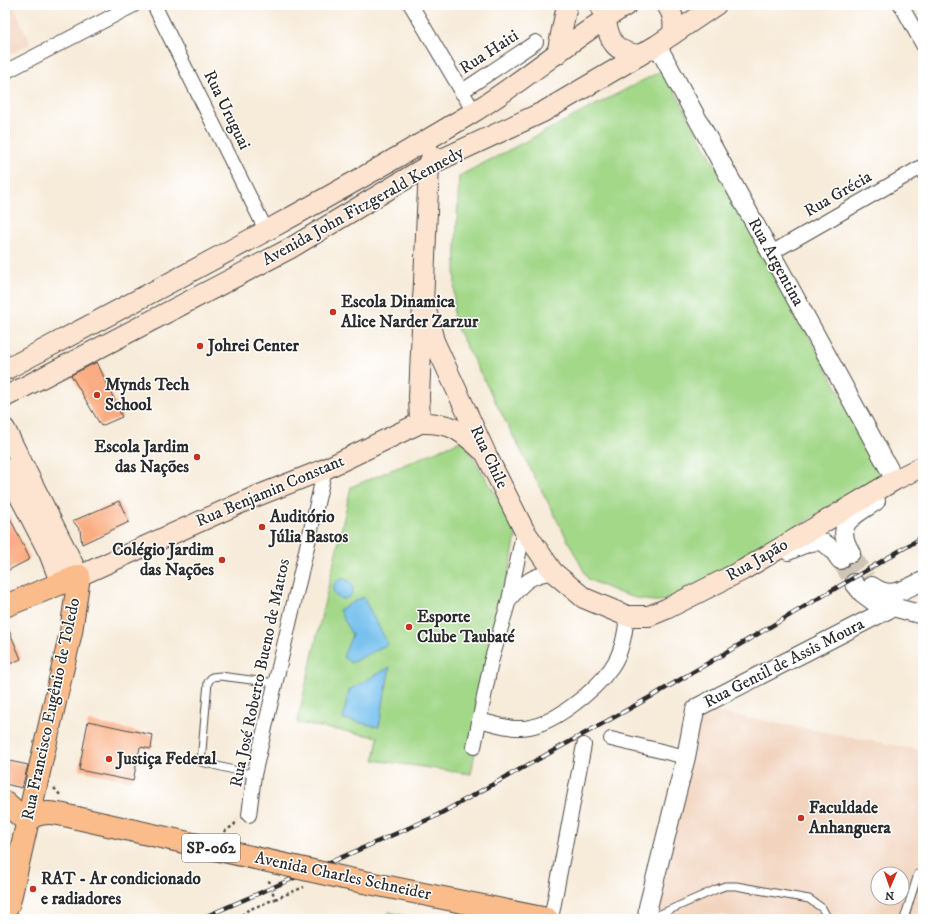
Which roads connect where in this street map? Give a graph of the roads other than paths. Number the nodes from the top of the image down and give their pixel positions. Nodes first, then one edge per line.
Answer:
1 (134, 5) edge
2 (154, 5) edge
3 (412, 5) edge
4 (567, 5) edge
5 (627, 5) edge
6 (667, 5) edge
7 (716, 5) edge
8 (901, 5) edge
9 (603, 11) edge
10 (673, 34) junction
11 (536, 42) dead end
12 (923, 45) edge
13 (648, 50) junction
14 (557, 54) junction
15 (5, 72) edge
16 (461, 92) junction
17 (468, 115) junction
18 (429, 165) junction
19 (923, 166) edge
20 (267, 232) junction
21 (771, 253) junction
22 (423, 298) junction
23 (5, 370) edge
24 (5, 397) edge
25 (420, 423) junction
26 (5, 430) edge
27 (486, 454) junction
28 (923, 466) edge
29 (5, 468) edge
30 (325, 469) junction
31 (923, 470) edge
32 (894, 480) junction
33 (524, 530) junction
34 (743, 570) junction
35 (553, 572) junction
36 (70, 580) junction
37 (923, 580) edge
38 (584, 598) joint
39 (509, 600) junction
40 (5, 606) edge
41 (895, 606) junction
42 (923, 615) edge
43 (627, 616) junction
44 (275, 683) junction
45 (479, 720) junction
46 (611, 739) dead end
47 (584, 745) dead end
48 (474, 747) dead end
49 (686, 757) junction
50 (254, 775) junction
51 (36, 786) junction
52 (5, 802) edge
53 (249, 815) road end
54 (73, 817) junction
55 (26, 821) junction
56 (918, 874) dead end
57 (5, 912) edge
58 (547, 919) edge
59 (551, 919) edge
60 (647, 919) edge
61 (828, 919) edge
62 (904, 919) edge

1 - 15 street
2 - 20 street, Rua Uruguai
3 - 16 street
4 - 14 main road
5 - 9 main road, Avenida John Fitzgerald Kennedy
6 - 10 main road
7 - 10 main road, Avenida John Fitzgerald Kennedy
8 - 12 street
9 - 13 main road
9 - 14 main road, Avenida John Fitzgerald Kennedy
10 - 13 main road, Avenida John Fitzgerald Kennedy
11 - 16 street, Rua Haiti
13 - 18 main road, Avenida John Fitzgerald Kennedy
13 - 21 street, Rua Argentina
14 - 17 main road, Avenida John Fitzgerald Kennedy
16 - 17 street
17 - 18 main road
17 - 20 main road, Avenida John Fitzgerald Kennedy
18 - 22 main road, Rua Chile
18 - 24 main road, Avenida John Fitzgerald Kennedy
19 - 21 street, Rua Grécia
20 - 23 main road, Avenida John Fitzgerald Kennedy
21 - 32 street, Rua Argentina
22 - 25 main road, Rua Chile
22 - 27 main road, Rua Chile
25 - 27 main road, Rua Benjamin Constant
25 - 30 main road, Rua Benjamin Constant
26 - 36 main road
27 - 33 main road, Rua Chile
28 - 32 main road, Rua Japão
29 - 36 main road
30 - 36 main road, Rua Benjamin Constant
30 - 44 street, Rua José Roberto Bueno de Mattos
31 - 34 street
32 - 34 main road, Rua Japão
33 - 35 main road, Rua Chile
33 - 39 street
34 - 43 main road, Rua Japão
35 - 38 main road, Rua Chile
35 - 39 street
36 - 40 main road, Rua Benjamin Constant
36 - 51 main road, Rua Francisco Eugênio de Toledo
37 - 41 street
38 - 43 main road, Rua Japão
39 - 45 street
41 - 42 street
41 - 49 street, Rua Gentil de Assis Moura
43 - 45 street
44 - 50 street, Rua José Roberto Bueno de Mattos
44 - 50 lane
45 - 48 street
46 - 49 street
47 - 59 street
49 - 60 street, Rua Gentil de Assis Moura
50 - 53 street, Rua José Roberto Bueno de Mattos
51 - 54 main road, Avenida Charles Schneider
51 - 55 main road, Rua Francisco Eugênio de Toledo
52 - 55 main road
54 - 55 main road, Avenida Charles Schneider
54 - 58 main road, Avenida Charles Schneider / SP-062, bridge
55 - 57 main road, Rua Francisco Eugênio de Toledo
56 - 62 lane
60 - 61 lane

